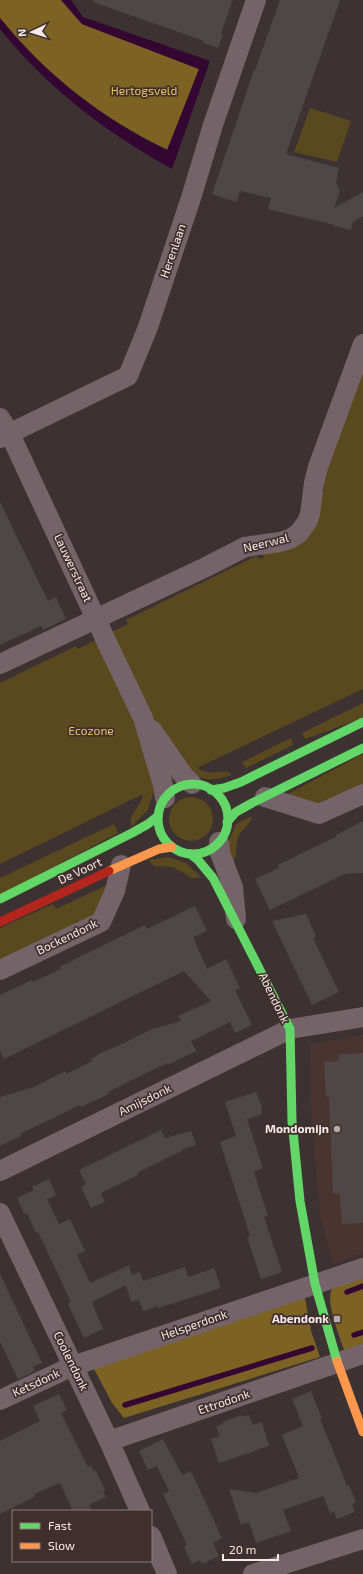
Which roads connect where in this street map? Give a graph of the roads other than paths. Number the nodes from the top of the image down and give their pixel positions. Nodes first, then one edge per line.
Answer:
1 (256, 0) edge
2 (363, 344) edge
3 (3, 430) edge
4 (96, 618) junction
5 (0, 664) edge
6 (143, 718) junction
7 (363, 722) edge
8 (363, 748) edge
9 (192, 784) junction
10 (211, 790) junction
11 (363, 794) edge
12 (265, 797) junction
13 (162, 807) junction
14 (227, 822) junction
15 (219, 842) junction
16 (172, 847) junction
17 (190, 854) junction
18 (122, 865) junction
19 (0, 899) edge
20 (236, 921) junction
21 (0, 922) edge
22 (0, 970) edge
23 (363, 1017) edge
24 (290, 1029) junction
25 (0, 1171) edge
26 (0, 1213) edge
27 (363, 1268) edge
28 (315, 1284) junction
29 (363, 1354) edge
30 (338, 1363) junction
31 (73, 1366) junction
32 (0, 1400) edge
33 (363, 1432) edge
34 (110, 1441) junction
35 (140, 1510) edge
36 (152, 1538) edge
37 (363, 1539) edge
38 (167, 1574) edge
39 (253, 1574) edge

1 - 3 street, Herenlaan
2 - 4 street, Neerwal
3 - 4 street, Lauwerstraat
4 - 5 street, Neerwal
4 - 6 street, Lauwerstraat
6 - 9 street, Lauwerstraat
6 - 13 street, Lauwerstraat
7 - 10 street
8 - 12 street
9 - 10 street
9 - 13 street, De Voort
10 - 14 street
11 - 12 street
12 - 14 street
13 - 16 street
13 - 19 street, De Voort
14 - 15 street
15 - 17 street
15 - 20 street, Abendonk
16 - 17 street
16 - 18 street, De Voort
17 - 20 street, Abendonk
18 - 21 street, De Voort
18 - 22 street, Bockendonk
20 - 24 street, Abendonk
23 - 24 street, Amijsdonk
24 - 25 street, Amijsdonk
24 - 28 street, Abendonk
26 - 31 street, Coolendonk
27 - 28 street, Helsperdonk
28 - 30 street, Abendonk
28 - 31 street, Helsperdonk
29 - 30 street, Ettrodonk
30 - 33 street, Abendonk
30 - 34 street, Ettrodonk
31 - 32 street, Ketsdonk
31 - 34 street, Coolendonk
34 - 35 street, Coolendonk
36 - 38 street
37 - 39 street

